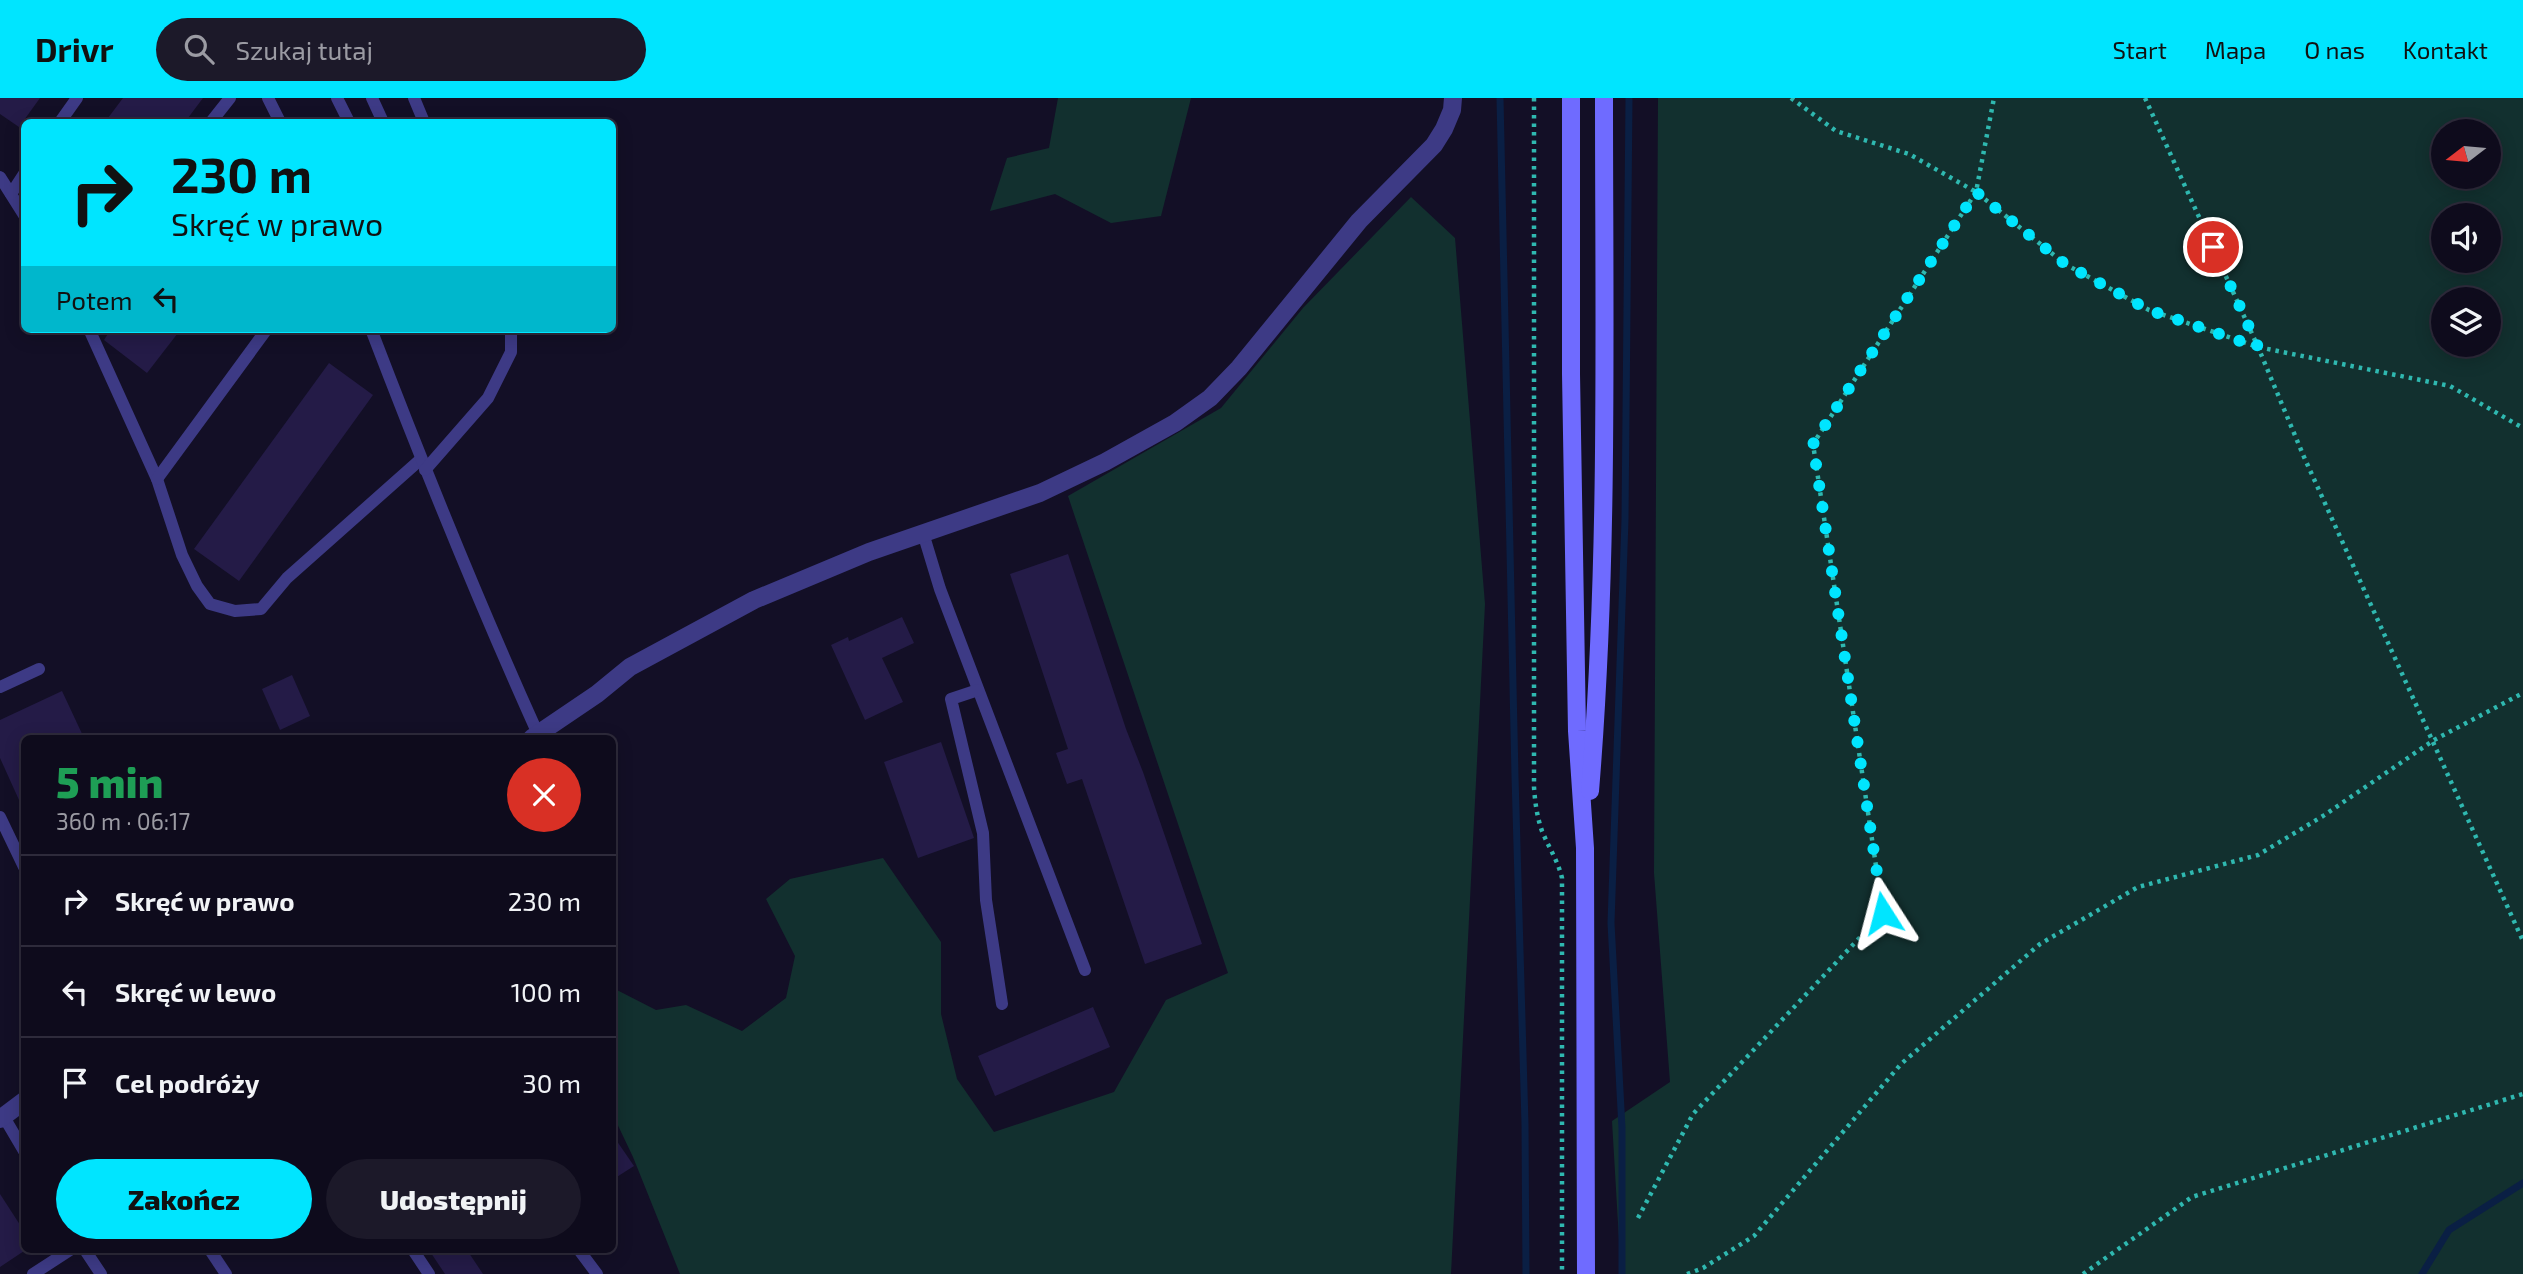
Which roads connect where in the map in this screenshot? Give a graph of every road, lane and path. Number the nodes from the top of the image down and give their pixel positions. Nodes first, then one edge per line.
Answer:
1 (77, 98) edge
2 (230, 98) edge
3 (268, 98) edge
4 (337, 98) edge
5 (372, 98) edge
6 (414, 98) edge
7 (1453, 98) edge
8 (1534, 98) edge
9 (1571, 98) edge
10 (1604, 98) edge
11 (1791, 98) edge
12 (1994, 98) edge
13 (2145, 98) edge
14 (62, 119) edge
15 (213, 119) edge
16 (278, 119) edge
17 (348, 119) edge
18 (382, 119) edge
19 (423, 119) edge
20 (0, 177) edge
21 (21, 179) edge
22 (1976, 192) junction
23 (11, 194) junction
24 (21, 210) edge
25 (91, 333) edge
26 (264, 333) edge
27 (372, 333) edge
28 (511, 333) edge
29 (2258, 347) junction
30 (2523, 428) edge
31 (423, 464) junction
32 (157, 479) junction
33 (923, 533) junction
34 (39, 669) dead end
35 (0, 687) edge
36 (978, 690) junction
37 (2523, 693) edge
38 (535, 735) edge
39 (536, 735) edge
40 (2434, 740) junction
41 (0, 817) edge
42 (1585, 848) junction
43 (21, 861) edge
44 (2523, 941) edge
45 (1085, 970) dead end
46 (1002, 1004) dead end
47 (2523, 1094) edge
48 (21, 1103) edge
49 (2, 1118) edge
50 (21, 1146) edge
51 (1638, 1218) dead end
52 (65, 1253) edge
53 (87, 1253) edge
54 (212, 1253) edge
55 (415, 1253) edge
56 (581, 1253) edge
57 (33, 1274) edge
58 (101, 1274) edge
59 (226, 1274) edge
60 (429, 1274) edge
61 (597, 1274) edge
62 (1562, 1274) edge
63 (1586, 1274) edge
64 (1687, 1274) edge
65 (2083, 1274) edge

1 - 14 lane
2 - 15 lane
3 - 16 lane
4 - 17 lane
5 - 18 lane
6 - 19 lane
7 - 33 street
8 - 62 path
9 - 42 main road
10 - 42 main road
11 - 22 path
12 - 22 path
13 - 29 path
20 - 23 lane
21 - 23 lane
22 - 29 path
22 - 51 path
23 - 24 lane
25 - 32 lane
26 - 32 lane
27 - 31 lane
28 - 31 lane
29 - 30 path
29 - 40 path
31 - 32 lane
31 - 38 lane
33 - 36 lane
33 - 39 street
34 - 35 lane
36 - 45 lane
36 - 46 lane
37 - 40 path
40 - 44 path
40 - 64 path
41 - 43 lane
42 - 63 main road
47 - 65 path
48 - 49 street
49 - 50 lane
52 - 57 lane
53 - 58 lane
54 - 59 lane
55 - 60 lane
56 - 61 lane

